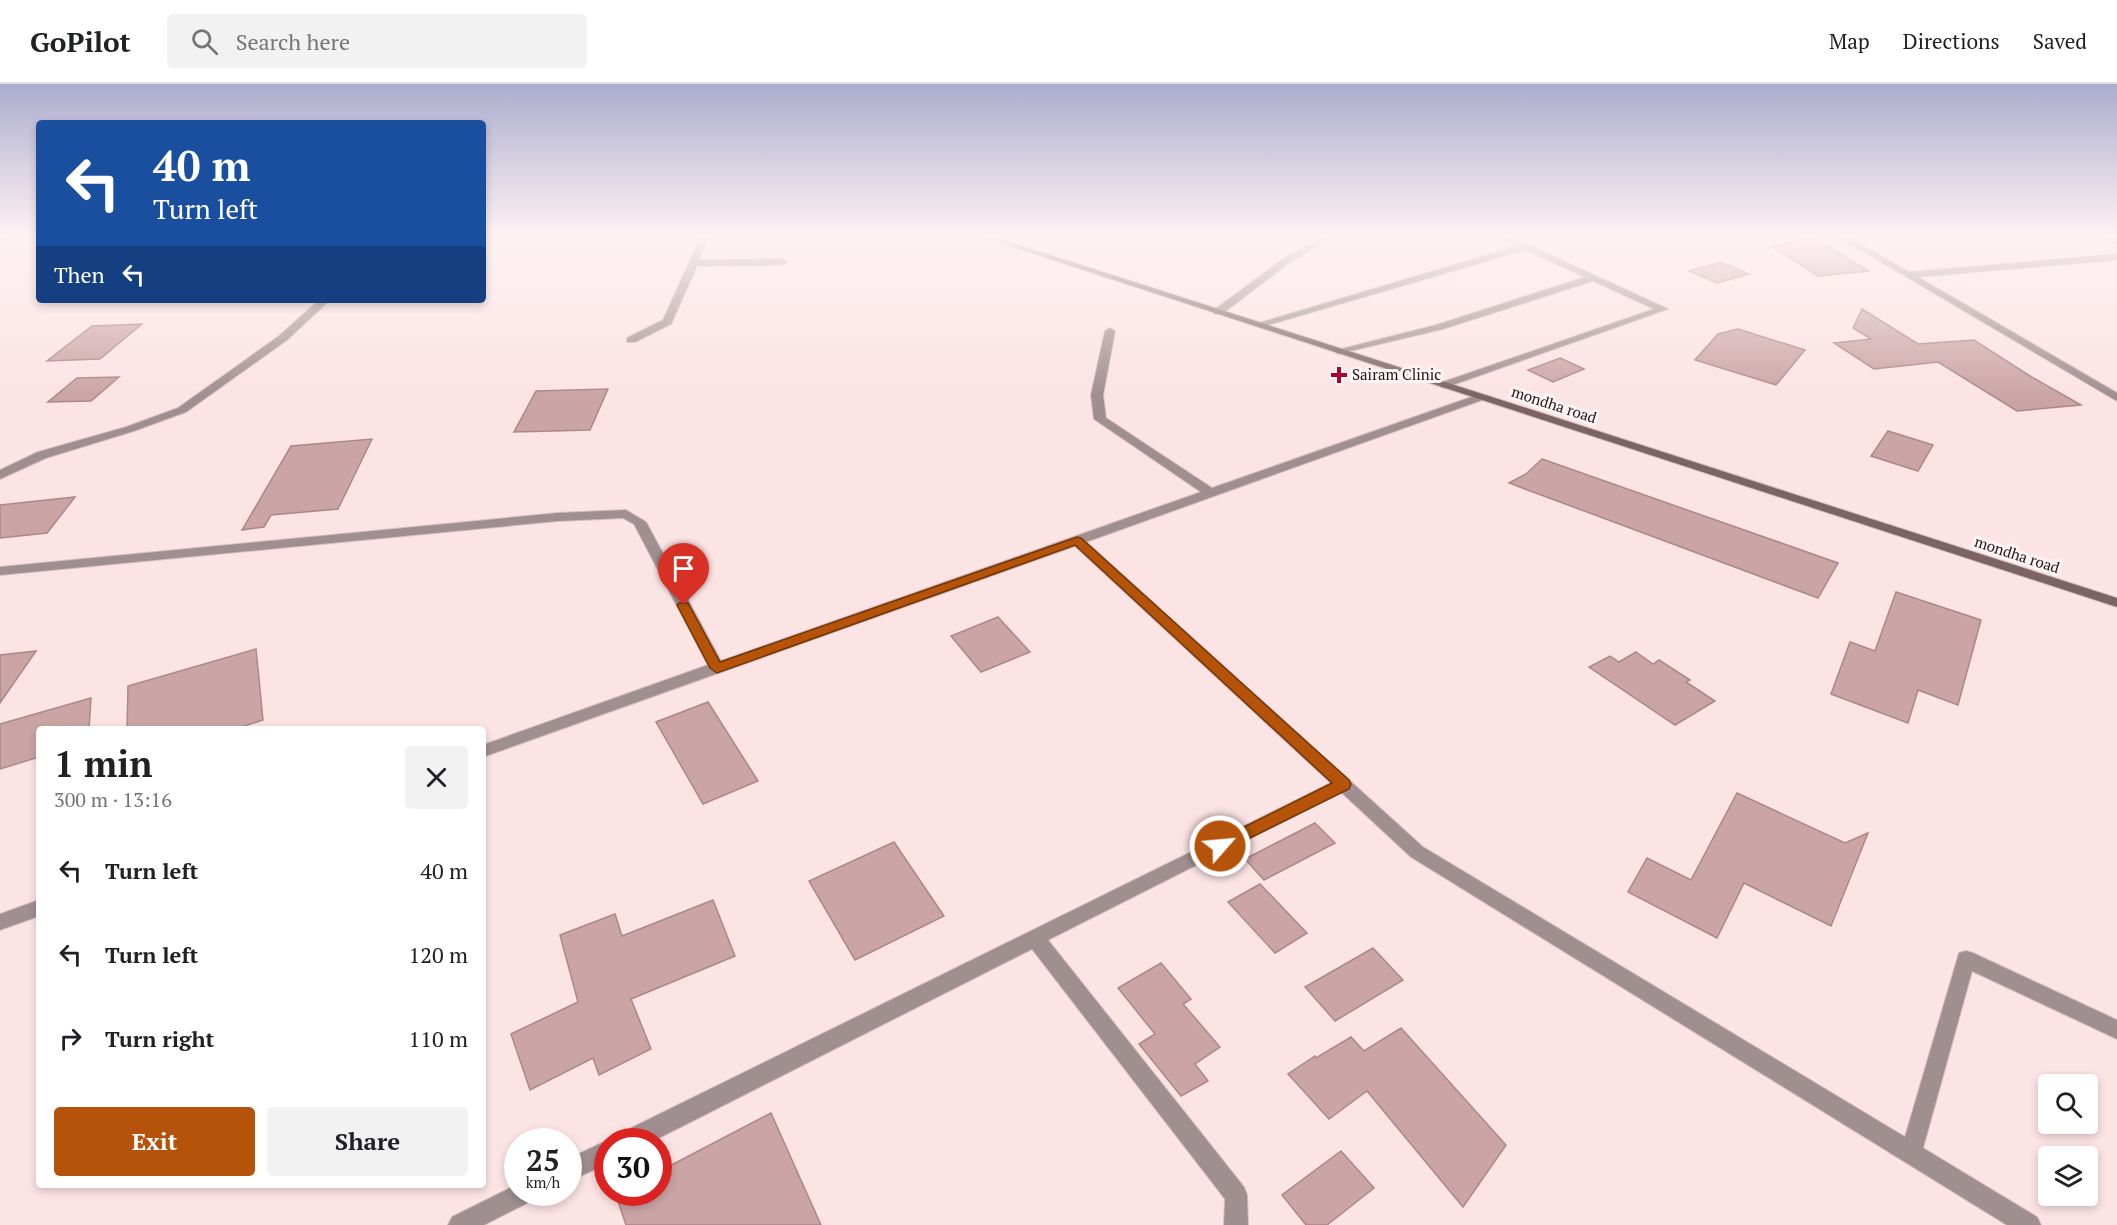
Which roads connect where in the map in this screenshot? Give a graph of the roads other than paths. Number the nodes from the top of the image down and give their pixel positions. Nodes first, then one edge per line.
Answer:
1 (681, 289) edge
2 (1147, 289) edge
3 (1248, 289) edge
4 (1380, 289) edge
5 (1557, 289) edge
6 (1618, 289) edge
7 (1932, 289) edge
8 (322, 303) edge
9 (1218, 312) junction
10 (1257, 325) junction
11 (1110, 331) dead end
12 (631, 340) dead end
13 (1338, 351) junction
14 (1444, 385) junction
15 (1481, 397) junction
16 (2117, 398) edge
17 (0, 475) edge
18 (1210, 493) junction
19 (1077, 541) junction
20 (0, 571) edge
21 (2117, 603) edge
22 (717, 668) junction
23 (486, 750) edge
24 (1343, 784) junction
25 (36, 909) edge
26 (0, 922) edge
27 (1035, 938) junction
28 (2117, 1030) edge
29 (655, 1128) edge
30 (1911, 1153) junction
31 (504, 1203) edge
32 (460, 1225) edge
33 (1236, 1225) edge
34 (2029, 1225) edge

1 - 12 street
2 - 9 street, mondha road
3 - 9 street
4 - 10 street
5 - 13 street
6 - 14 street
7 - 16 street
8 - 17 street
9 - 10 street, mondha road
10 - 13 street, mondha road
11 - 18 street
13 - 14 street, mondha road
14 - 15 street, mondha road
15 - 18 street
15 - 21 street, mondha road
18 - 19 street
19 - 22 street
19 - 24 street
20 - 22 street
22 - 23 street
24 - 27 street
24 - 30 street
25 - 26 street
27 - 29 street
27 - 33 street
28 - 30 street
30 - 34 street
31 - 32 street

